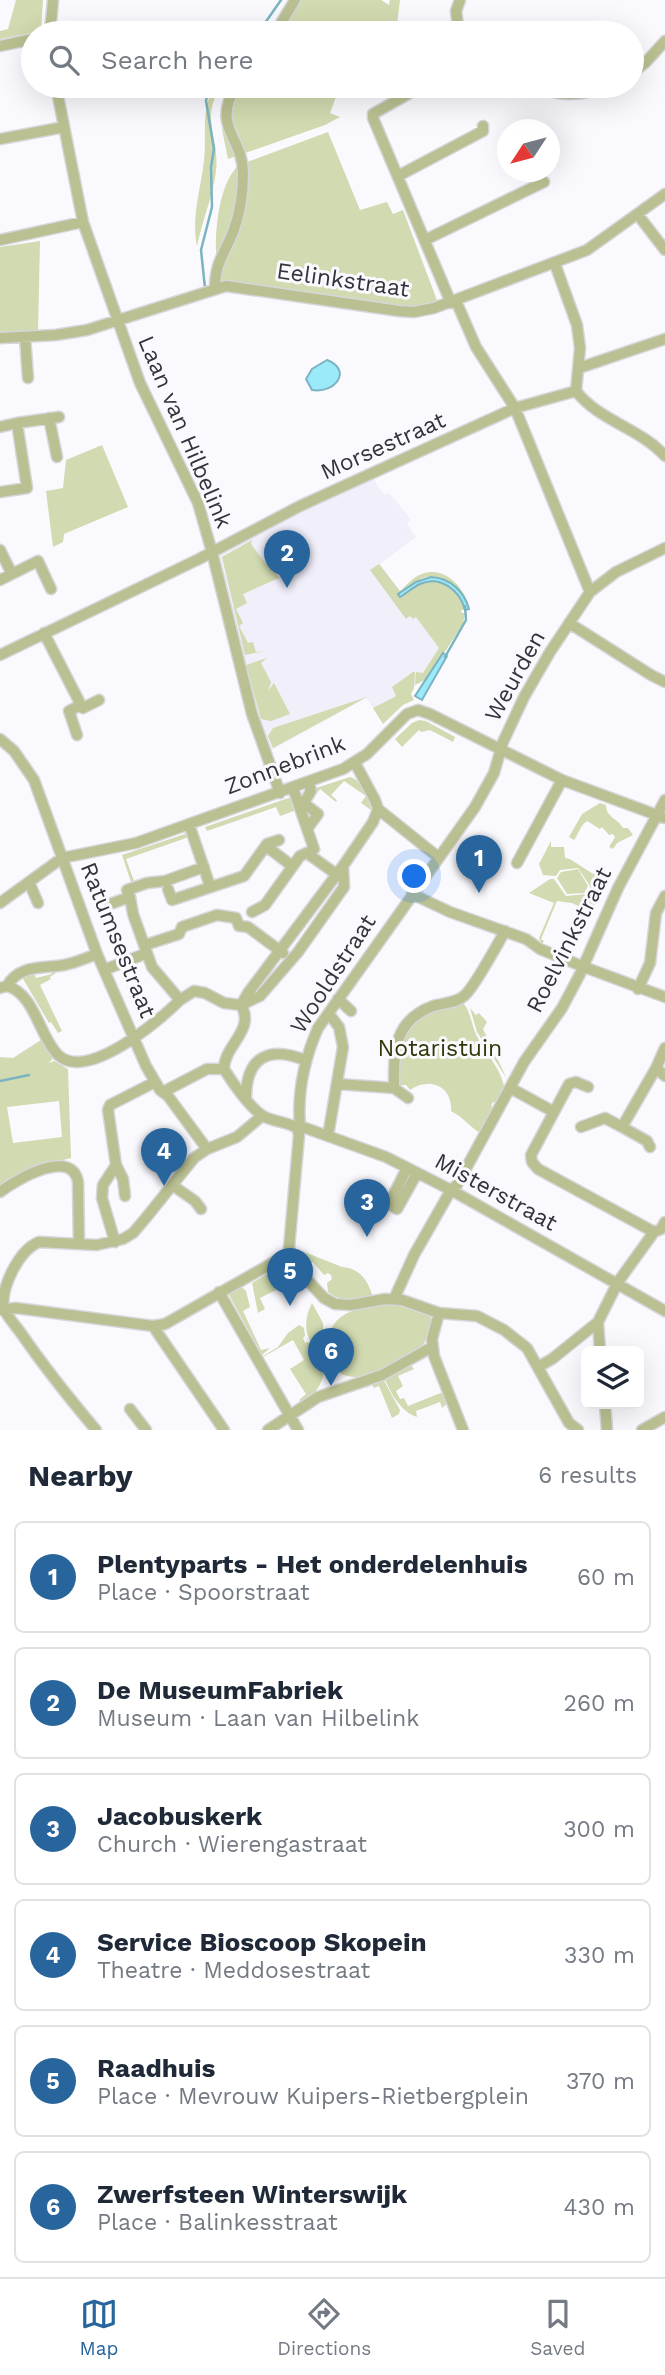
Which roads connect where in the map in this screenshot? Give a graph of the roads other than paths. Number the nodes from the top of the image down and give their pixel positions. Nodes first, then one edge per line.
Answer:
1 (53, 0) edge
2 (295, 0) edge
3 (460, 0) edge
4 (51, 21) edge
5 (282, 21) edge
6 (457, 21) edge
7 (665, 41) edge
8 (21, 42) edge
9 (0, 46) edge
10 (644, 64) edge
11 (58, 98) edge
12 (231, 98) edge
13 (401, 98) edge
14 (483, 126) dead end
15 (64, 127) junction
16 (0, 139) edge
17 (398, 176) junction
18 (544, 182) dead end
19 (665, 194) edge
20 (638, 215) junction
21 (83, 222) junction
22 (0, 240) edge
23 (425, 240) junction
24 (665, 250) edge
25 (555, 264) junction
26 (215, 289) junction
27 (453, 302) junction
28 (117, 321) junction
29 (25, 337) junction
30 (0, 338) edge
31 (665, 339) edge
32 (579, 368) junction
33 (28, 378) dead end
34 (576, 391) junction
35 (515, 408) junction
36 (16, 423) junction
37 (0, 426) edge
38 (663, 449) edge
39 (57, 457) dead end
40 (0, 492) edge
41 (665, 548) edge
42 (0, 550) edge
43 (212, 552) junction
44 (12, 574) junction
45 (0, 580) edge
46 (51, 589) dead end
47 (590, 592) junction
48 (569, 623) junction
49 (44, 633) junction
50 (0, 655) edge
51 (664, 679) edge
52 (99, 700) dead end
53 (81, 705) junction
54 (77, 735) dead end
55 (0, 739) edge
56 (501, 751) junction
57 (355, 763) junction
58 (562, 780) junction
59 (309, 783) junction
60 (293, 789) junction
61 (280, 793) junction
62 (665, 800) edge
63 (378, 809) junction
64 (661, 816) edge
65 (189, 824) junction
66 (307, 829) junction
67 (279, 840) dead end
68 (266, 846) junction
69 (307, 853) junction
70 (438, 857) junction
71 (62, 858) junction
72 (517, 863) dead end
73 (292, 866) junction
74 (204, 867) junction
75 (340, 870) junction
76 (29, 882) junction
77 (166, 885) junction
78 (210, 886) junction
79 (129, 894) junction
80 (412, 894) junction
81 (665, 896) edge
82 (0, 902) edge
83 (38, 903) dead end
84 (110, 904) dead end
85 (252, 912) junction
86 (236, 918) junction
87 (248, 928) junction
88 (505, 931) junction
89 (146, 949) junction
90 (279, 950) junction
91 (97, 954) junction
92 (290, 960) junction
93 (584, 967) junction
94 (104, 970) junction
95 (3, 987) edge
96 (638, 989) junction
97 (665, 997) edge
98 (338, 999) junction
99 (180, 1000) junction
100 (241, 1005) junction
101 (351, 1011) dead end
102 (329, 1014) junction
103 (135, 1039) junction
104 (665, 1048) edge
105 (305, 1060) junction
106 (224, 1069) junction
107 (661, 1072) edge
108 (155, 1082) junction
109 (337, 1084) junction
110 (512, 1087) junction
111 (588, 1087) dead end
112 (394, 1088) junction
113 (163, 1093) junction
114 (246, 1098) junction
115 (408, 1098) dead end
116 (554, 1112) junction
117 (262, 1116) junction
118 (298, 1127) junction
119 (581, 1127) dead end
120 (622, 1127) junction
121 (328, 1136) junction
122 (650, 1147) dead end
123 (207, 1149) junction
124 (116, 1165) junction
125 (172, 1185) junction
126 (452, 1190) junction
127 (0, 1192) edge
128 (125, 1196) dead end
129 (201, 1209) dead end
130 (665, 1222) edge
131 (654, 1232) junction
132 (115, 1242) junction
133 (79, 1244) junction
134 (290, 1253) junction
135 (618, 1283) junction
136 (219, 1292) junction
137 (394, 1299) junction
138 (2, 1310) edge
139 (665, 1311) edge
140 (439, 1313) junction
141 (598, 1322) junction
142 (153, 1326) junction
143 (600, 1346) edge
144 (432, 1347) junction
145 (538, 1367) junction
146 (130, 1409) dead end
147 (605, 1409) edge
148 (289, 1415) junction
149 (665, 1418) edge
150 (143, 1426) edge
151 (574, 1426) edge
152 (96, 1430) edge
153 (131, 1430) edge
154 (224, 1430) edge
155 (268, 1430) edge
156 (298, 1430) edge
157 (463, 1430) edge
158 (607, 1430) edge
159 (642, 1430) edge

1 - 4 street
2 - 5 street
3 - 6 street
7 - 10 street
8 - 9 street
11 - 15 street, Laan van Hilbelink
12 - 26 street
13 - 17 street
14 - 17 street
15 - 16 street
15 - 21 street, Laan van Hilbelink
17 - 23 street
18 - 23 street
19 - 20 street, Eelinkstraat
20 - 24 street
20 - 25 street, Eelinkstraat
21 - 22 street
21 - 28 street, Laan van Hilbelink
23 - 27 street
25 - 27 street, Eelinkstraat
25 - 32 street
26 - 27 street, Eelinkstraat
26 - 28 street, Eelinkstraat
27 - 35 street
28 - 29 street, Eelinkstraat
28 - 43 street, Laan van Hilbelink
29 - 30 street, Eelinkstraat
29 - 33 street
31 - 32 street
32 - 34 street
34 - 35 street, Morsestraat
34 - 38 street
35 - 43 street, Morsestraat
35 - 47 street
36 - 37 street
36 - 39 street
36 - 40 street
41 - 47 street, Weurden
42 - 44 street
43 - 49 street, Morsestraat
43 - 61 street, Laan van Hilbelink
44 - 45 street
44 - 46 street
47 - 48 street, Weurden
48 - 51 street
48 - 56 street, Weurden
49 - 50 street, Morsestraat
49 - 53 street
52 - 53 street
53 - 54 street
55 - 71 street, Ratumsestraat
56 - 57 street, Zonnebrink
56 - 58 street
56 - 70 street, Weurden
57 - 59 street, Zonnebrink
57 - 63 street
58 - 64 street
58 - 72 street
59 - 60 street, Zonnebrink
59 - 66 street
60 - 61 street, Zonnebrink
60 - 66 street
61 - 65 street, Zonnebrink
62 - 64 street, Roelvinkstraat
63 - 70 street
63 - 75 street
64 - 93 street, Roelvinkstraat
65 - 71 street, Zonnebrink
65 - 74 street
66 - 69 street
67 - 68 street
68 - 73 street
68 - 78 street
69 - 73 street
69 - 75 street
70 - 80 street, Wooldstraat
71 - 76 street
71 - 91 street, Ratumsestraat
73 - 85 street
74 - 77 street
74 - 78 street
75 - 90 street
75 - 92 street
76 - 82 street
76 - 83 street
77 - 78 street
77 - 79 street
79 - 84 street, Ratumsestraat
79 - 89 street, Ratumsestraat
80 - 88 street
80 - 98 street, Wooldstraat
81 - 96 street
85 - 86 street
85 - 87 street
86 - 87 street
86 - 89 street
87 - 90 street
88 - 93 street
88 - 112 street
89 - 94 street
89 - 99 street, Ratumsestraat
90 - 92 street
90 - 100 street
91 - 94 street, Ratumsestraat
91 - 95 street
92 - 100 street
93 - 96 street
93 - 110 street, Roelvinkstraat
94 - 103 street, Ratumsestraat
95 - 103 street, Ratumsestraat
96 - 97 street
98 - 101 street
98 - 102 street, Wooldstraat
99 - 100 street
99 - 103 street, Ratumsestraat
100 - 106 street
102 - 105 street, Wooldstraat
102 - 109 street
103 - 108 street, Ratumsestraat
104 - 107 street
105 - 114 street
105 - 118 street, Wooldstraat
106 - 113 street
106 - 114 street
107 - 120 street
108 - 113 street, Ratumsestraat
108 - 124 street
109 - 112 street
109 - 121 street
110 - 116 street
110 - 126 street, Roelvinkstraat
111 - 116 street
112 - 115 street
113 - 123 street, Ratumsestraat
114 - 117 street
116 - 131 street
117 - 118 street, Misterstraat
117 - 123 street
118 - 121 street, Misterstraat
118 - 134 street, Wooldstraat
119 - 120 street
120 - 122 street
121 - 126 street, Misterstraat
123 - 125 street
124 - 128 street
124 - 132 street
125 - 129 street
125 - 132 street
126 - 135 street, Misterstraat
126 - 137 street, Roelvinkstraat
127 - 133 street
130 - 131 street
131 - 135 street
132 - 133 street
133 - 138 street
134 - 136 street
134 - 137 street
135 - 139 street, Misterstraat
135 - 141 street
136 - 142 street
136 - 148 street
137 - 140 street
138 - 142 street
138 - 152 street
140 - 144 street
140 - 145 street
141 - 143 street
141 - 145 street
142 - 154 street
144 - 148 street
144 - 157 street
145 - 151 street
146 - 150 street
147 - 158 street
148 - 155 street
148 - 156 street
149 - 159 street
150 - 153 street

